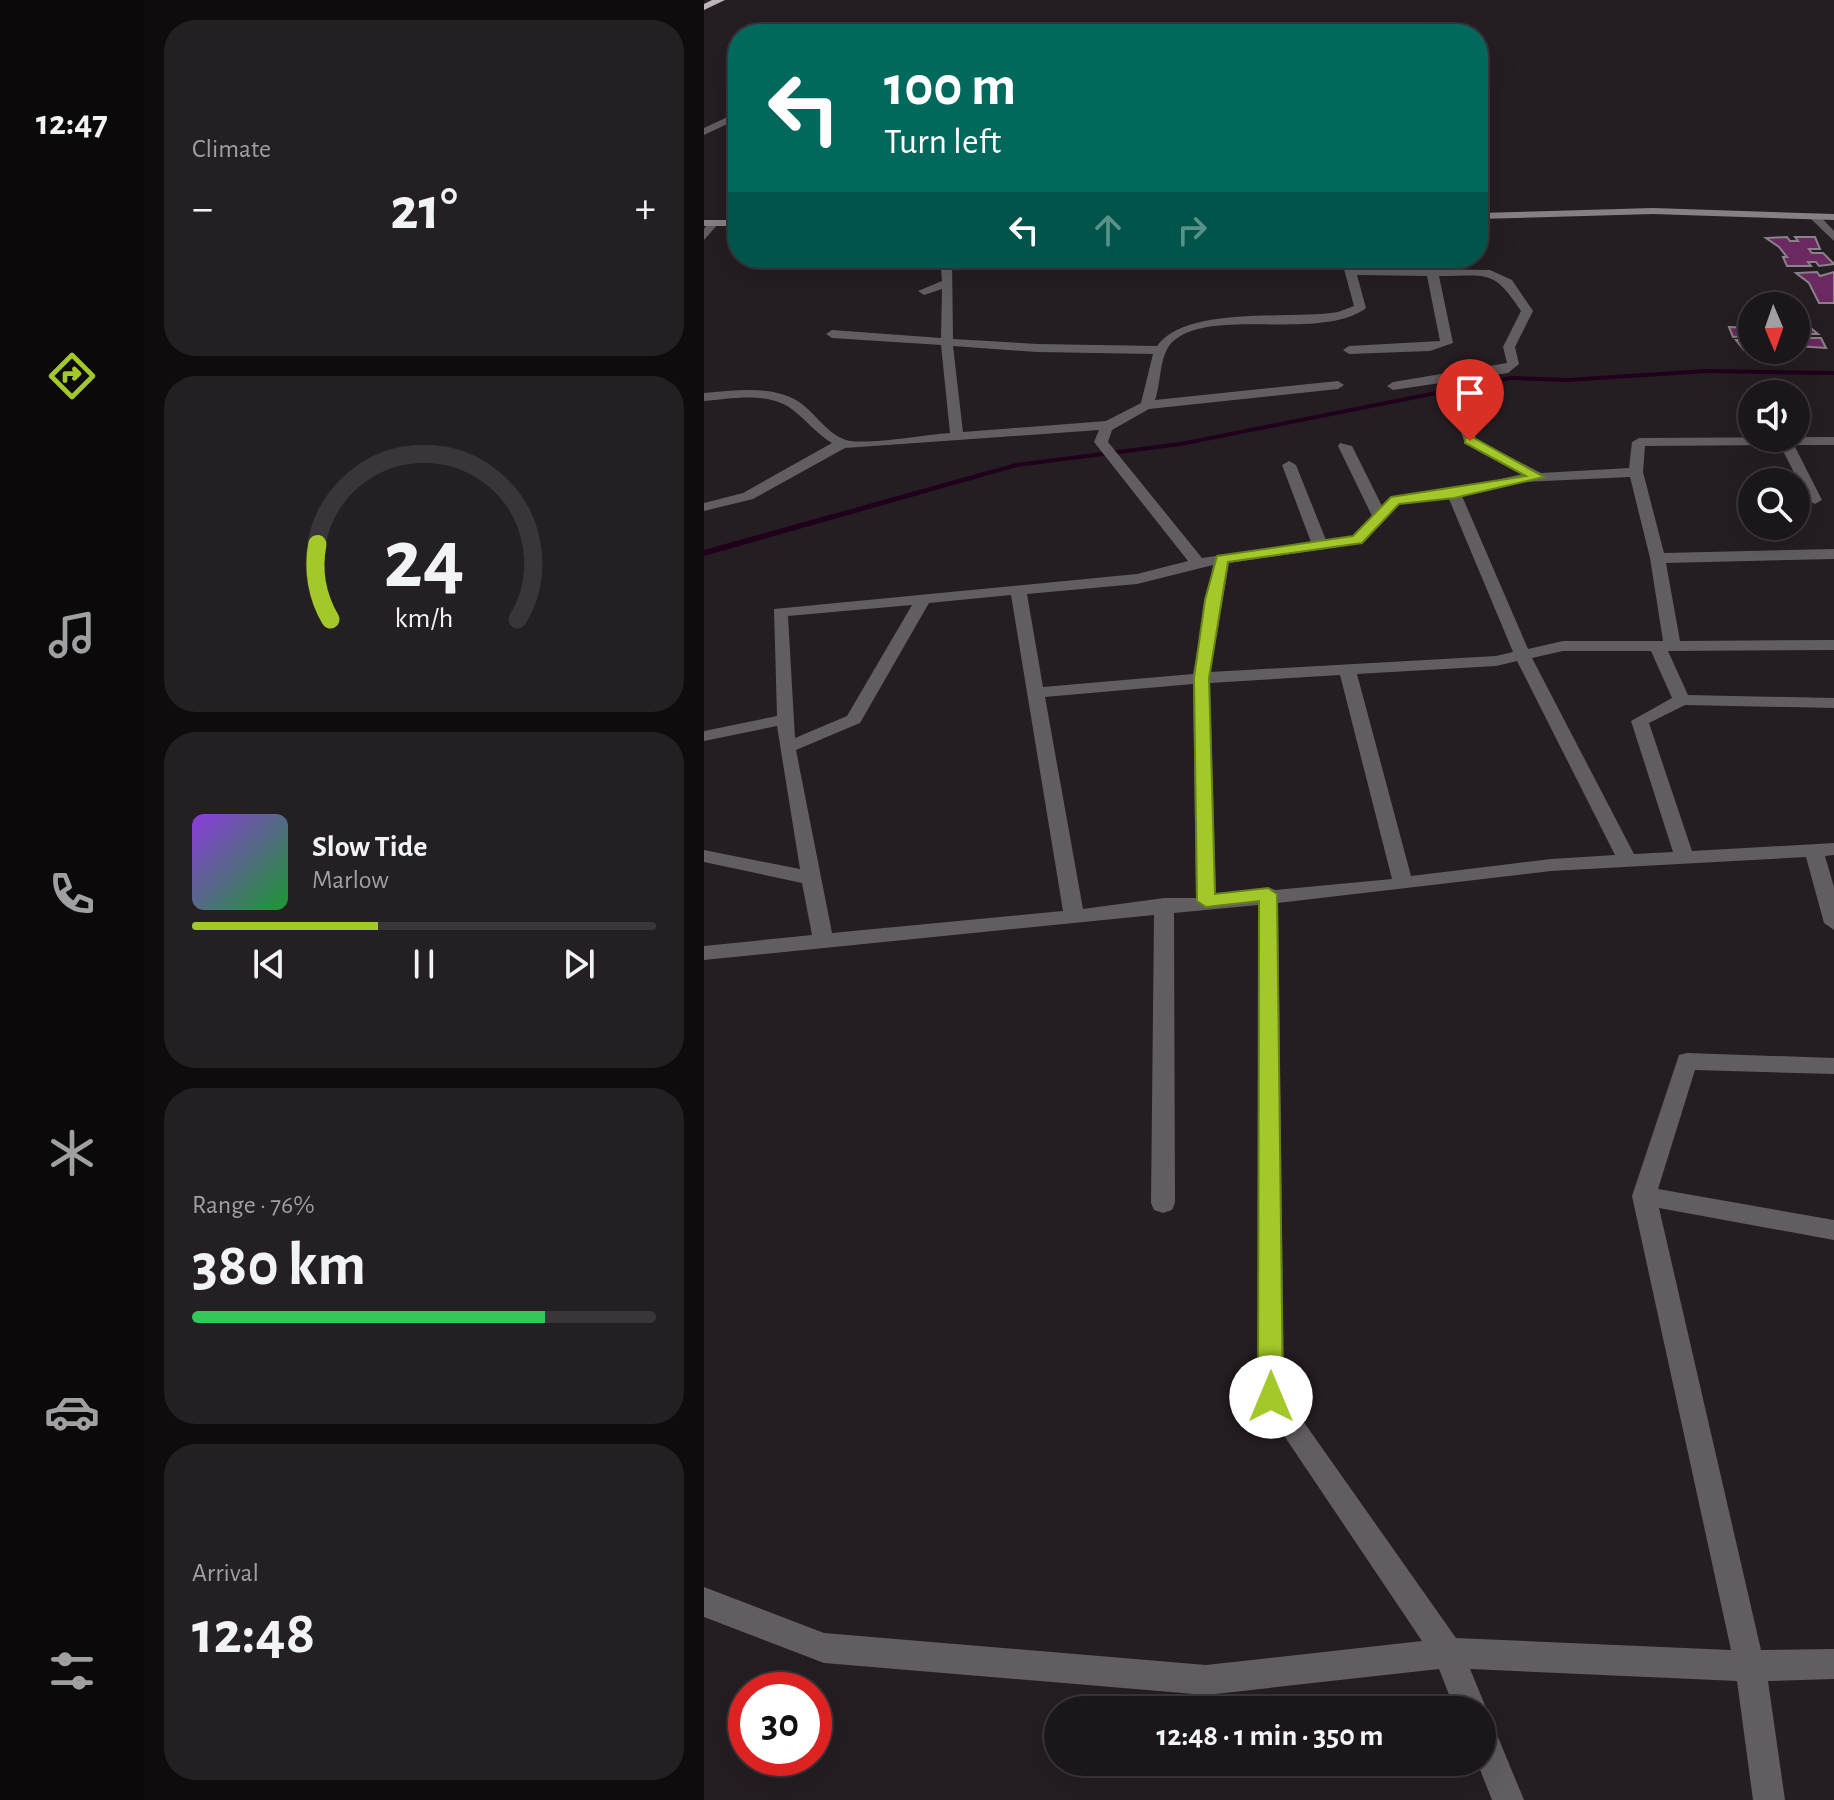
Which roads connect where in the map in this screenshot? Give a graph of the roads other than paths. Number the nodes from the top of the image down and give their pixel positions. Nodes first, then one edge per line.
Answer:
1 (720, 0) edge
2 (704, 7) edge
3 (728, 120) edge
4 (704, 132) edge
5 (1488, 216) edge
6 (1815, 217) junction
7 (1834, 217) edge
8 (709, 223) edge
9 (704, 237) edge
10 (1834, 238) edge
11 (947, 268) edge
12 (1350, 268) edge
13 (1390, 268) edge
14 (1432, 271) junction
15 (948, 283) junction
16 (924, 291) dead end
17 (832, 334) dead end
18 (947, 344) junction
19 (1160, 350) junction
20 (1349, 350) dead end
21 (1338, 385) dead end
22 (1393, 386) dead end
23 (704, 397) edge
24 (1146, 405) junction
25 (1460, 408) dead end
26 (1106, 425) junction
27 (957, 437) junction
28 (1810, 441) edge
29 (1834, 441) edge
30 (1738, 442) edge
31 (841, 444) junction
32 (1345, 446) dead end
33 (1790, 452) edge
34 (1289, 465) dead end
35 (1636, 472) junction
36 (1538, 477) junction
37 (1454, 494) junction
38 (1815, 500) dead end
39 (704, 507) edge
40 (1380, 517) junction
41 (1320, 545) junction
42 (1834, 554) edge
43 (1658, 558) junction
44 (1222, 559) junction
45 (1198, 563) junction
46 (1018, 589) junction
47 (924, 597) junction
48 (1664, 645) junction
49 (1834, 645) edge
50 (1522, 655) junction
51 (1347, 670) junction
52 (1201, 678) junction
53 (1036, 693) junction
54 (1682, 700) junction
55 (1834, 703) edge
56 (785, 719) junction
57 (704, 736) edge
58 (787, 748) junction
59 (1824, 850) edge
60 (704, 856) edge
61 (1685, 858) junction
62 (1628, 861) junction
63 (811, 878) junction
64 (1403, 884) junction
65 (1268, 894) junction
66 (1206, 901) junction
67 (1164, 905) junction
68 (1074, 914) junction
69 (1834, 923) edge
70 (823, 941) junction
71 (704, 953) edge
72 (1834, 1066) edge
73 (1644, 1196) junction
74 (1163, 1203) dead end
75 (1834, 1230) edge
76 (704, 1602) edge
77 (1448, 1653) junction
78 (1834, 1664) edge
79 (1749, 1666) junction
80 (1465, 1696) edge
81 (1496, 1770) edge
82 (1508, 1800) edge
83 (1769, 1800) edge

1 - 2 highway
3 - 4 street
5 - 6 street
6 - 7 street
6 - 10 street
8 - 9 street
11 - 15 street
12 - 19 street
13 - 14 street
14 - 20 street
14 - 22 street
15 - 16 street
15 - 18 street
17 - 18 street
18 - 19 street
18 - 27 street
19 - 24 street
21 - 24 street
23 - 31 street
24 - 26 street
25 - 36 street
26 - 27 street
26 - 45 street
27 - 31 street
28 - 29 street
30 - 35 street
31 - 39 street
32 - 40 street
33 - 38 street
34 - 41 street
35 - 36 street
35 - 43 street
36 - 37 street
37 - 40 street
37 - 50 street
40 - 41 street
41 - 44 street
42 - 43 street
43 - 48 street
44 - 45 street
44 - 52 street
45 - 46 street
46 - 47 street
46 - 53 street
47 - 56 street
47 - 58 street
48 - 49 street
48 - 50 street
48 - 54 street
50 - 51 street
50 - 62 street
51 - 52 street
51 - 64 street
52 - 53 street
52 - 66 street
53 - 68 street
54 - 55 street
54 - 61 street
56 - 57 street
56 - 58 street
58 - 63 street
59 - 61 street
59 - 69 street
60 - 63 street
61 - 62 street
62 - 64 street
63 - 70 street
64 - 65 street
65 - 66 street
65 - 77 street
66 - 67 street
67 - 68 street
67 - 74 street
68 - 70 street
70 - 71 street
72 - 73 street
73 - 75 street
73 - 79 street
76 - 77 street
77 - 79 street
77 - 80 street
78 - 79 street
79 - 83 street
81 - 82 street

